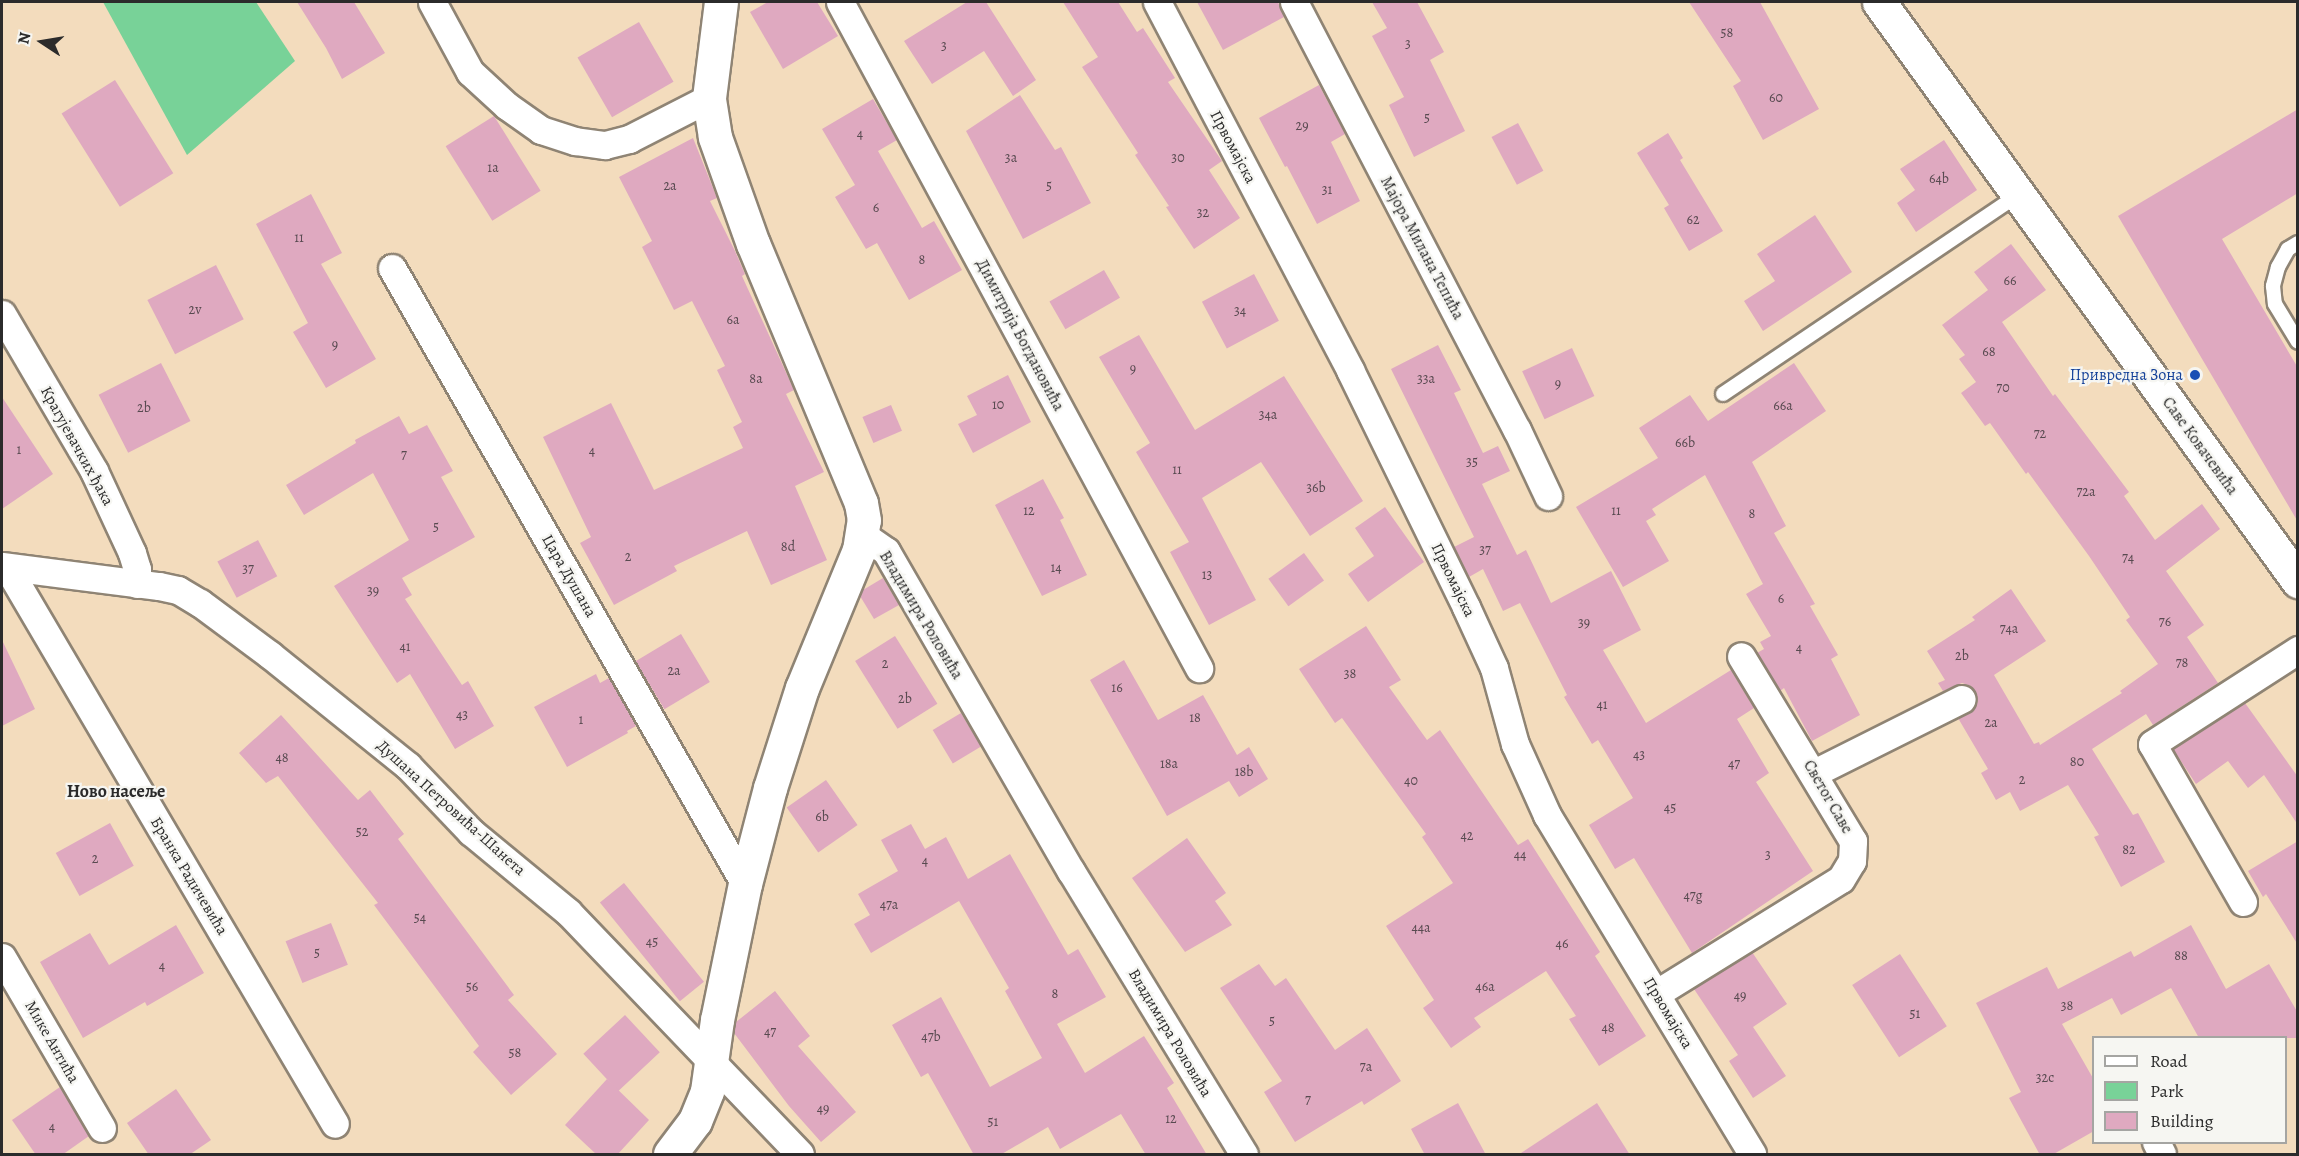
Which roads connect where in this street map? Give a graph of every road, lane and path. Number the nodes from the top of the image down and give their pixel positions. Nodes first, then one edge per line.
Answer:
1 (432, 2) edge
2 (840, 2) edge
3 (1157, 2) edge
4 (1294, 2) edge
5 (1879, 2) edge
6 (716, 6) edge
7 (710, 98) junction
8 (2018, 195) junction
9 (2298, 243) edge
10 (392, 268) dead end
11 (2, 314) edge
12 (2298, 342) edge
13 (1723, 394) dead end
14 (1548, 496) dead end
15 (863, 535) junction
16 (4, 566) edge
17 (2298, 581) edge
18 (137, 584) junction
19 (2298, 650) edge
20 (1742, 656) dead end
21 (1199, 668) dead end
22 (1962, 699) dead end
23 (1814, 773) junction
24 (745, 884) junction
25 (2243, 902) dead end
26 (2, 957) edge
27 (1657, 993) junction
28 (712, 1060) junction
29 (335, 1124) dead end
30 (102, 1128) dead end
31 (670, 1155) edge
32 (800, 1155) edge
33 (1244, 1155) edge
34 (1752, 1155) edge

1 - 7 street
2 - 21 street, Димитрија Богдановића
3 - 27 street, Првомајска
4 - 14 street, Мајора Милана Тепића
5 - 8 street, Саве Ковачевића
6 - 7 street
7 - 15 street
8 - 13 lane
8 - 17 street, Саве Ковачевића
9 - 12 lane
10 - 24 street, Цара Душана
11 - 18 street, Крагујевачких ђака
15 - 24 street
15 - 33 street, Владимира Роловића
16 - 18 street, Душана Петровића-Шанета
16 - 29 street, Бранка Радичевића
18 - 28 street, Душана Петровића-Шанета
19 - 25 street
20 - 23 street, Светог Саве
22 - 23 street
23 - 27 street, Светог Саве
24 - 28 street
26 - 30 street, Мике Антића
27 - 34 street, Првомајска
28 - 31 street
28 - 32 street, Душана Петровића-Шанета

